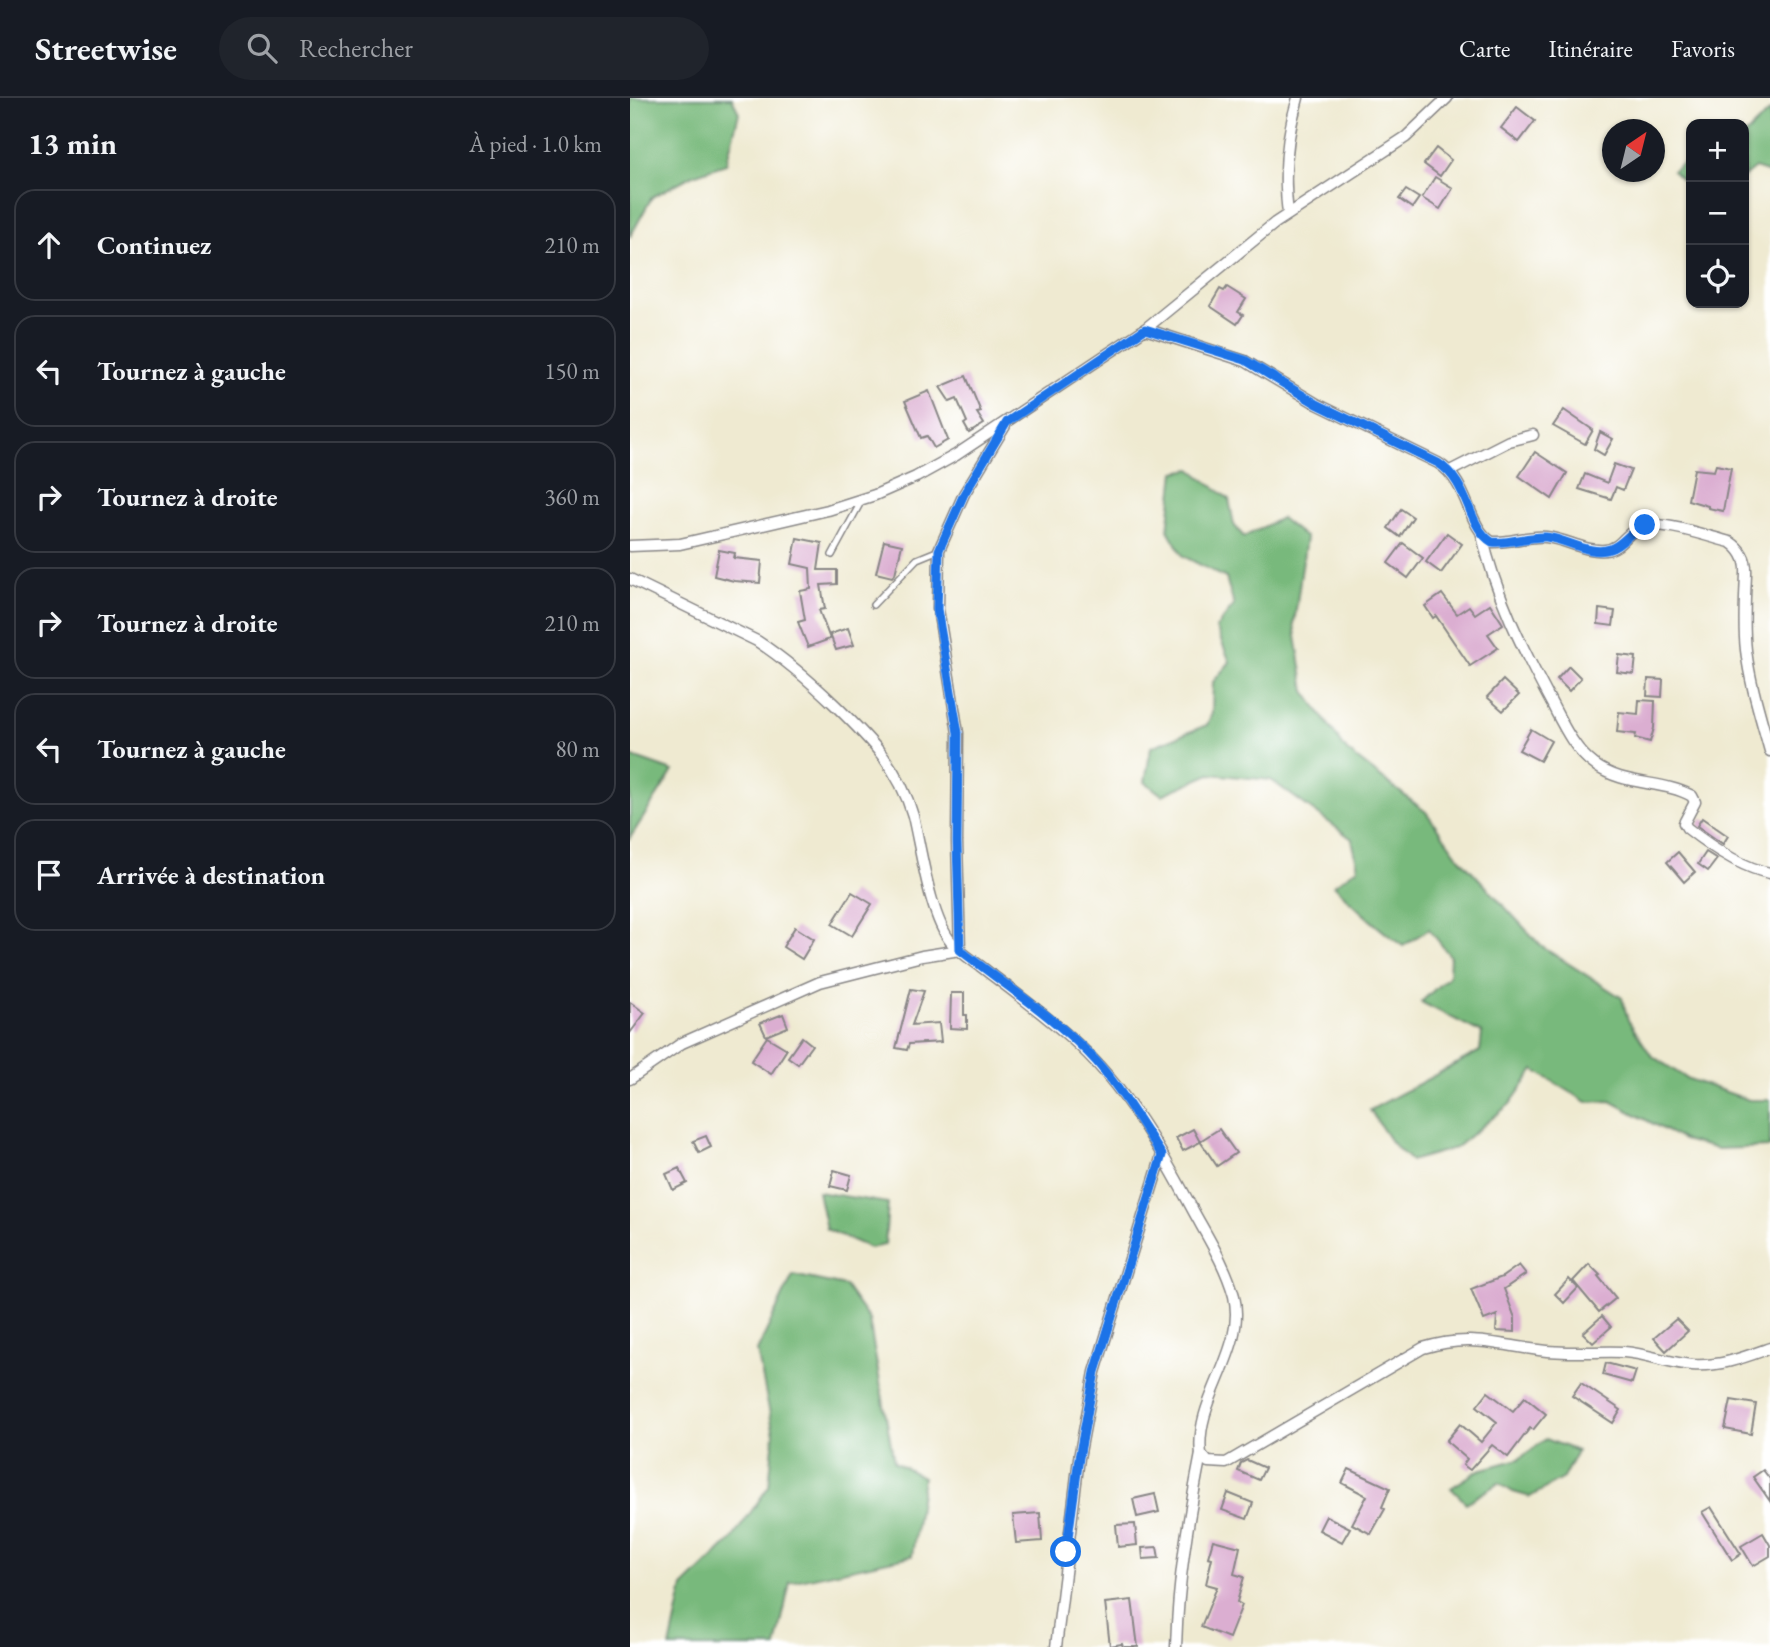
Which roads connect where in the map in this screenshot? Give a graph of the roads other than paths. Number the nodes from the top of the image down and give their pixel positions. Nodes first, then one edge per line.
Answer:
1 (1298, 98) edge
2 (1447, 98) edge
3 (1288, 214) junction
4 (1145, 329) junction
5 (1007, 422) junction
6 (1533, 435) dead end
7 (1450, 471) junction
8 (863, 499) junction
9 (1482, 534) junction
10 (630, 546) edge
11 (939, 550) junction
12 (832, 555) dead end
13 (630, 579) edge
14 (873, 605) dead end
15 (1770, 751) edge
16 (1770, 873) edge
17 (960, 950) junction
18 (630, 1079) edge
19 (1162, 1155) junction
20 (1770, 1348) edge
21 (1201, 1454) junction
22 (1056, 1647) edge
23 (1176, 1647) edge

1 - 3 street
2 - 3 street
3 - 4 street
4 - 5 street
4 - 7 street
5 - 8 street
5 - 11 street
6 - 7 street
7 - 9 street
8 - 10 street
8 - 12 lane
9 - 15 street
9 - 16 street
11 - 14 lane
11 - 17 street
13 - 17 street
17 - 18 street
17 - 19 street
19 - 21 street
19 - 22 street
20 - 21 street
21 - 23 street

